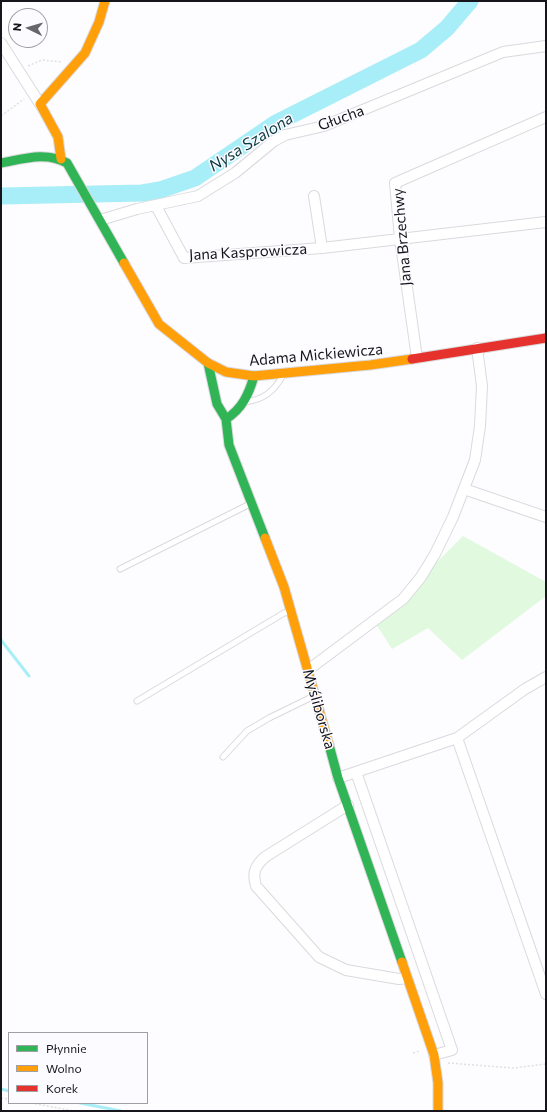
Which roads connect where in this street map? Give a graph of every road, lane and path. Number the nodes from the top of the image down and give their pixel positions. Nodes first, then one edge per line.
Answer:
1 (106, 1) edge
2 (1, 43) edge
3 (546, 46) edge
4 (77, 64) junction
5 (20, 71) junction
6 (28, 97) dead end
7 (40, 104) junction
8 (1, 116) edge
9 (546, 117) edge
10 (61, 159) junction
11 (1, 163) edge
12 (314, 196) dead end
13 (156, 206) junction
14 (98, 217) junction
15 (546, 222) edge
16 (400, 238) junction
17 (322, 248) junction
18 (546, 338) edge
19 (477, 348) junction
20 (417, 358) junction
21 (208, 364) junction
22 (284, 374) junction
23 (254, 376) junction
24 (244, 403) junction
25 (226, 419) junction
26 (464, 489) junction
27 (251, 503) junction
28 (546, 517) edge
29 (120, 569) dead end
30 (291, 612) junction
31 (308, 670) junction
32 (546, 677) edge
33 (315, 696) junction
34 (137, 701) dead end
35 (457, 738) junction
36 (223, 757) dead end
37 (356, 772) junction
38 (338, 778) junction
39 (348, 806) junction
40 (538, 970) junction
41 (407, 978) junction
42 (546, 980) edge
43 (546, 994) edge
44 (435, 1059) junction
45 (546, 1064) edge
46 (36, 1104) edge
47 (74, 1111) edge
48 (438, 1111) edge

1 - 4 street
2 - 5 street
3 - 13 street, Głucha
4 - 5 path
4 - 7 street
5 - 7 street
6 - 8 path
7 - 10 street
9 - 16 street, Jana Brzechwy
10 - 11 street
10 - 14 street, Adama Mickiewicza
12 - 17 street, Jana Kasprowicza
13 - 14 street, Głucha
13 - 17 street, Jana Kasprowicza
14 - 21 street, Adama Mickiewicza
15 - 16 street, Jana Kasprowicza
16 - 17 street, Jana Kasprowicza
16 - 20 street, Jana Brzechwy
18 - 19 street, Adama Mickiewicza
19 - 20 street, Adama Mickiewicza
19 - 26 street
20 - 22 street, Adama Mickiewicza
21 - 23 street, Adama Mickiewicza
21 - 25 street, Myśliborska
22 - 23 street, Adama Mickiewicza
22 - 24 lane
23 - 24 street
24 - 25 street
25 - 27 street, Myśliborska
26 - 28 street
26 - 31 street
27 - 29 lane
27 - 30 street, Myśliborska
30 - 31 street, Myśliborska
30 - 34 lane
31 - 33 street, Myśliborska
32 - 35 street
33 - 36 lane
33 - 38 street, Myśliborska
35 - 37 street
35 - 40 street
37 - 38 street
37 - 44 street
38 - 39 street, Myśliborska
39 - 41 street, Myśliborska
39 - 41 street
40 - 42 street
40 - 43 street
41 - 44 street, Myśliborska
44 - 45 path
44 - 48 street, Myśliborska
46 - 47 path

